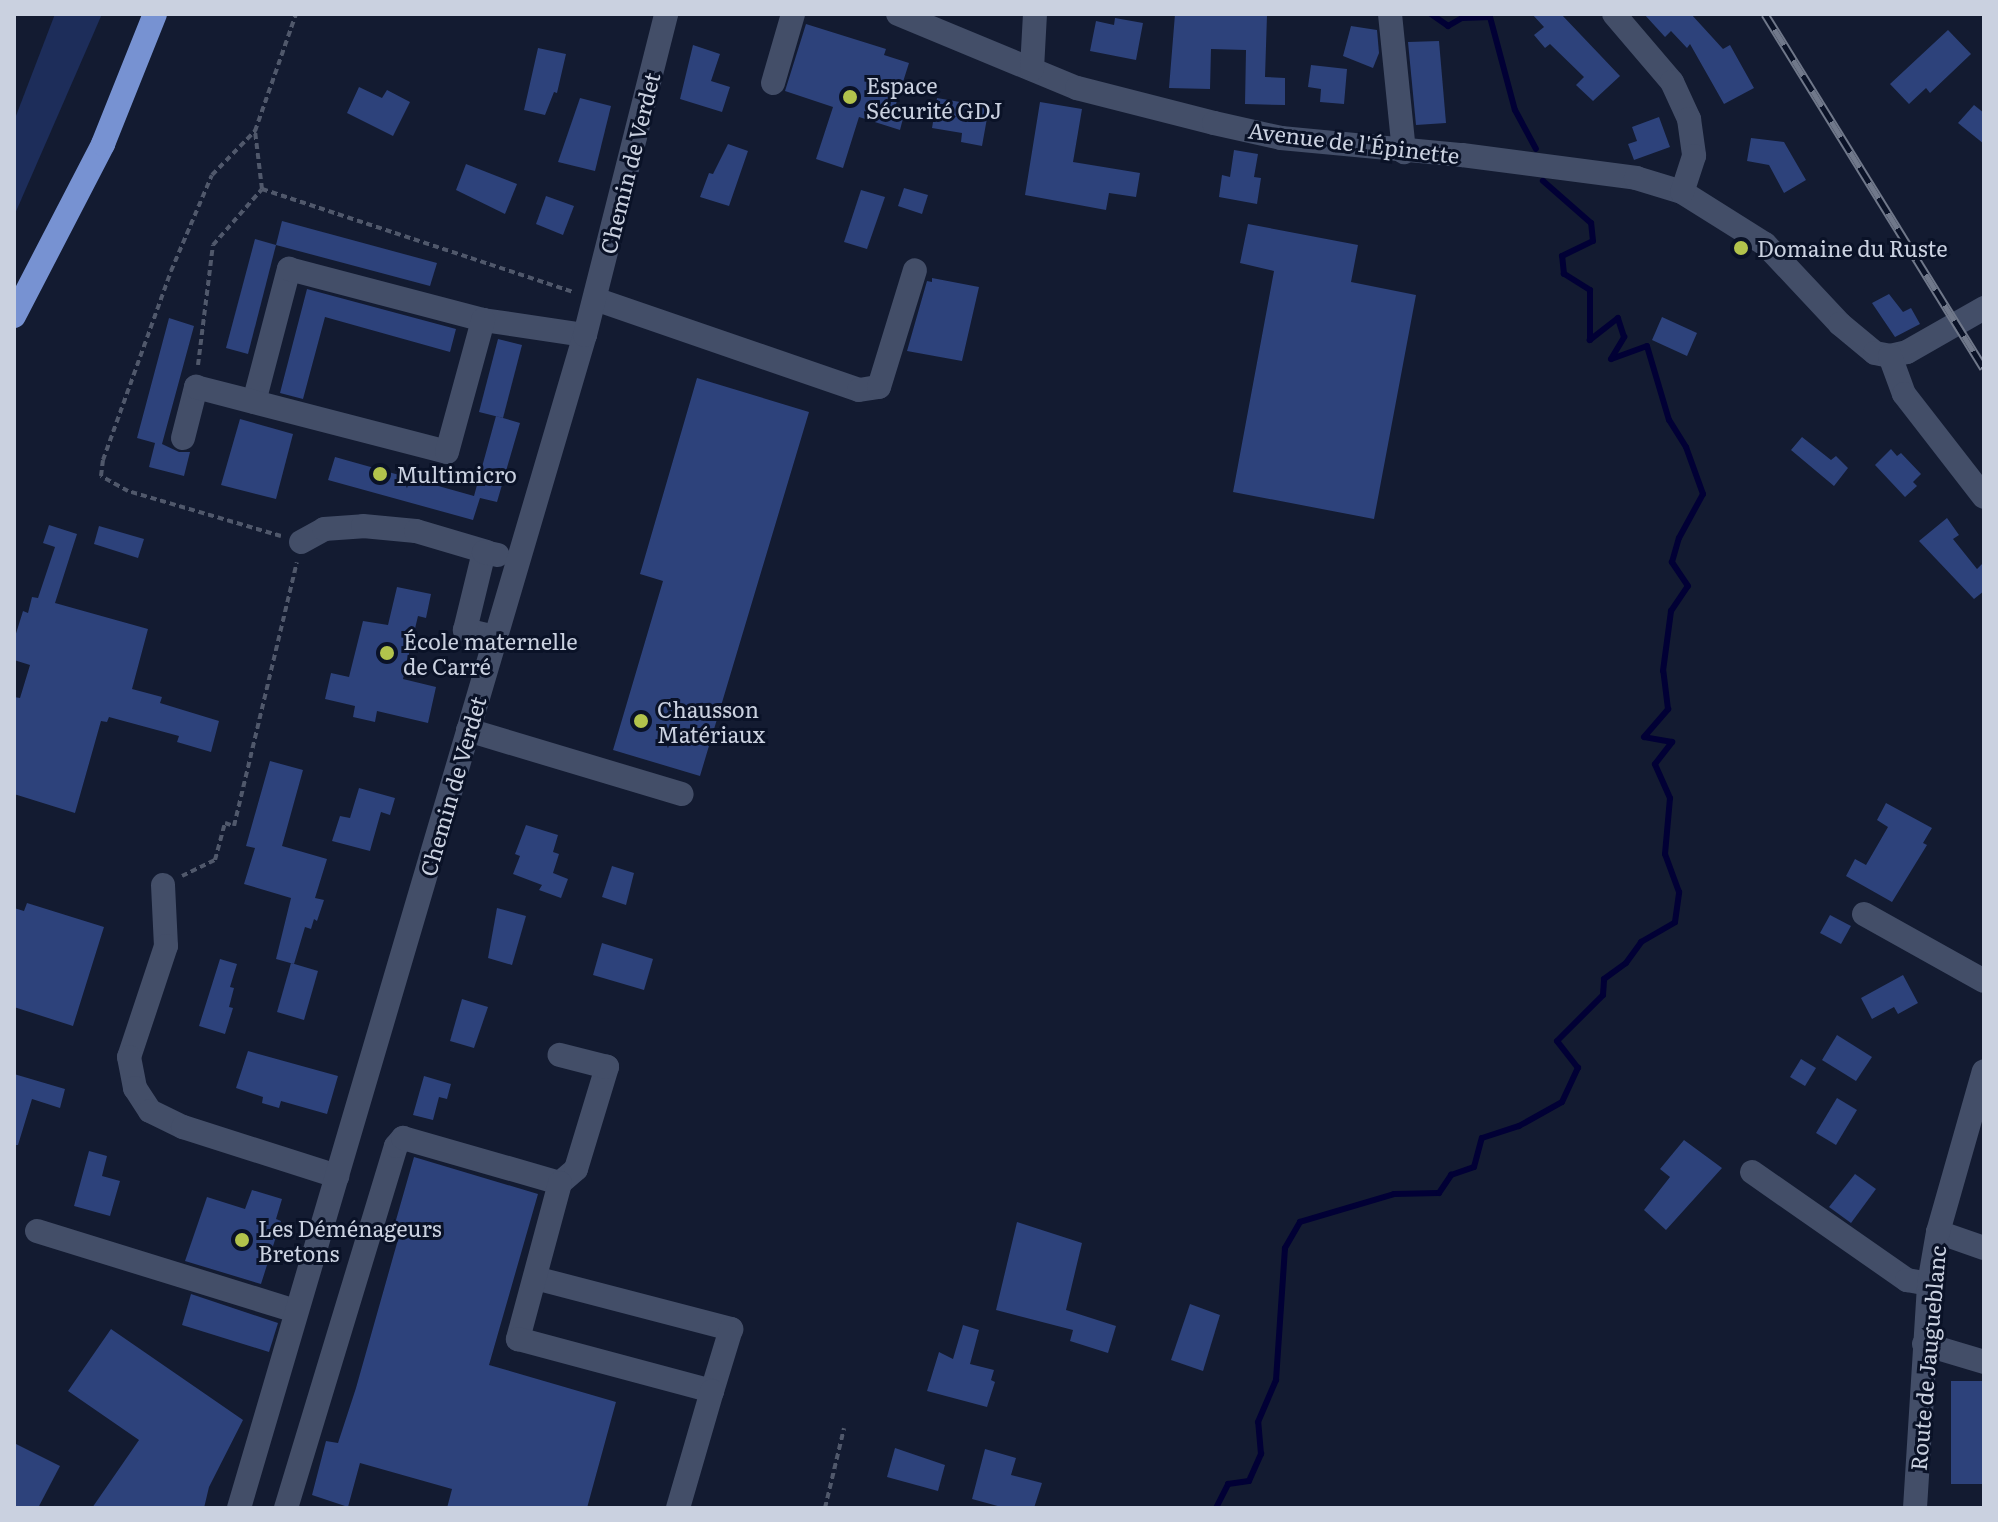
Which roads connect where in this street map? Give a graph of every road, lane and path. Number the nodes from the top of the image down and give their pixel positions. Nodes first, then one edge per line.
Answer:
1 (155, 14) edge
2 (296, 14) edge
3 (666, 14) edge
4 (793, 14) edge
5 (898, 14) edge
6 (1035, 14) edge
7 (1390, 14) edge
8 (1614, 14) edge
9 (1032, 69) junction
10 (773, 83) dead end
11 (1404, 152) junction
12 (262, 189) junction
13 (1682, 192) junction
14 (40, 263) junction
15 (915, 270) dead end
16 (595, 299) junction
17 (14, 308) edge
18 (1984, 308) edge
19 (14, 316) edge
20 (483, 320) junction
21 (585, 335) junction
22 (1890, 356) junction
23 (196, 387) junction
24 (254, 402) junction
25 (183, 438) dead end
26 (1984, 497) edge
27 (301, 542) joint
28 (487, 552) junction
29 (520, 560) junction
30 (495, 637) junction
31 (468, 730) junction
32 (682, 794) dead end
33 (163, 885) joint
34 (1864, 914) dead end
35 (1984, 981) edge
36 (560, 1055) dead end
37 (1984, 1071) edge
38 (1752, 1172) dead end
39 (337, 1176) junction
40 (560, 1183) junction
41 (37, 1231) dead end
42 (1938, 1232) junction
43 (1984, 1248) edge
44 (535, 1278) junction
45 (1929, 1284) junction
46 (296, 1311) junction
47 (1924, 1344) junction
48 (1984, 1362) edge
49 (712, 1391) junction
50 (844, 1428) dead end
51 (239, 1508) edge
52 (286, 1508) edge
53 (678, 1508) edge
54 (825, 1508) edge
55 (1915, 1508) edge

1 - 14 highway
2 - 12 path
3 - 16 street, Chemin de Verdet
4 - 10 street
5 - 9 street, Avenue de l'Épinette
6 - 9 street
7 - 11 street
8 - 13 street
9 - 11 street, Avenue de l'Épinette
11 - 13 street, Avenue de l'Épinette
12 - 16 path
12 - 23 path
13 - 22 street, Avenue de l'Épinette
14 - 17 highway
14 - 19 highway
15 - 16 street
16 - 21 street, Chemin de Verdet
18 - 22 street
20 - 21 street
20 - 24 street
20 - 24 street
21 - 29 street, Chemin de Verdet
22 - 26 street
23 - 24 street
23 - 25 street
27 - 28 street
27 - 33 path
28 - 29 street
28 - 30 street
29 - 30 street, Chemin de Verdet
30 - 31 street, Chemin de Verdet
31 - 32 street
31 - 39 street, Chemin de Verdet
33 - 39 street
34 - 35 street
36 - 40 street
37 - 42 street, Route de Jaugueblanc
38 - 45 street
39 - 46 street, Chemin de Verdet
40 - 44 street
40 - 52 street
41 - 46 street
42 - 43 street
42 - 45 street, Route de Jaugueblanc
44 - 49 street
44 - 49 street
45 - 47 street, Route de Jaugueblanc
46 - 51 street, Chemin de Verdet
47 - 48 street
47 - 55 street, Route de Jaugueblanc
49 - 53 street
50 - 54 path

